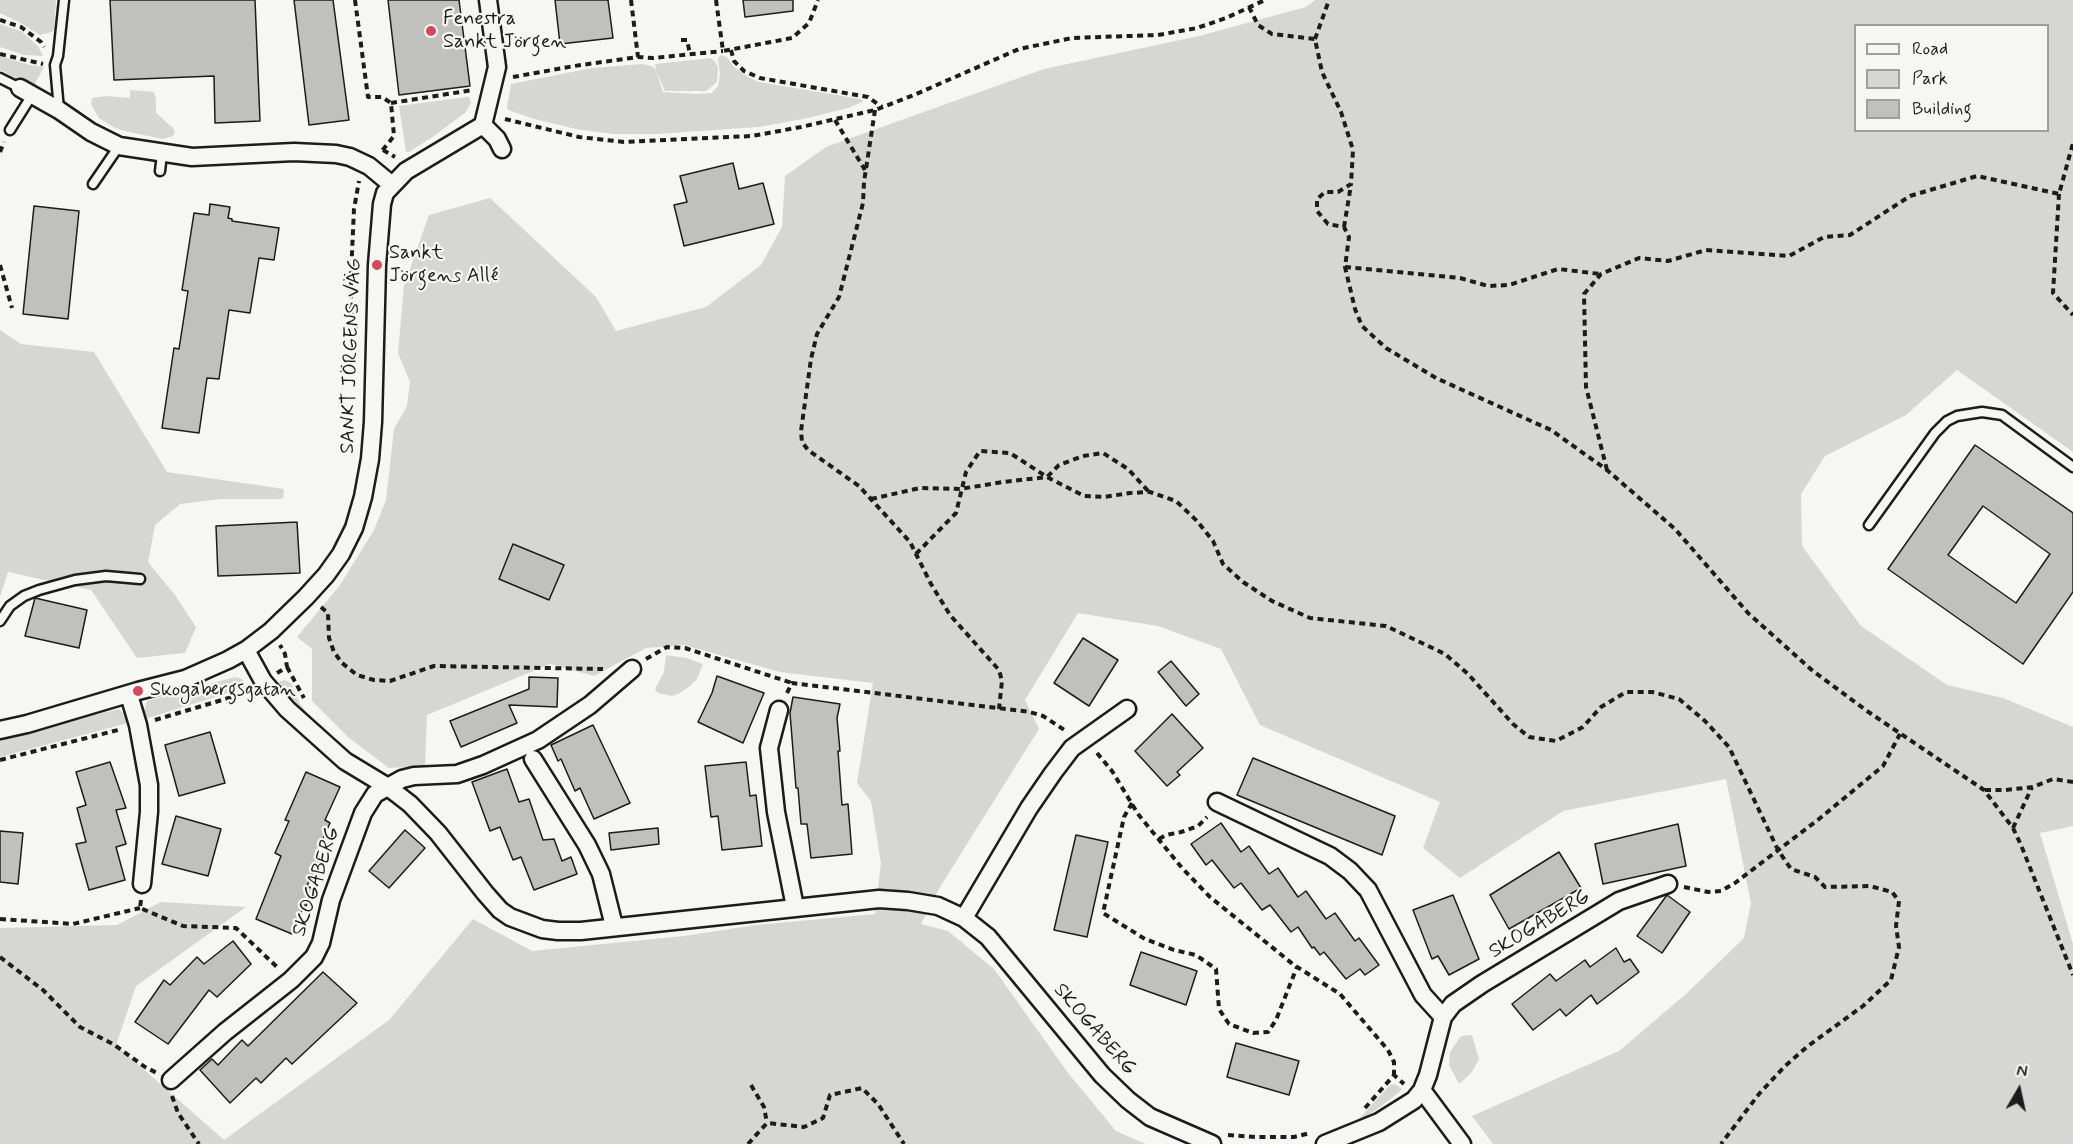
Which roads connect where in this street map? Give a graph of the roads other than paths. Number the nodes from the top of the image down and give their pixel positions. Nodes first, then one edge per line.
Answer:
1 (64, 0) edge
2 (488, 0) edge
3 (0, 78) edge
4 (26, 92) junction
5 (59, 110) junction
6 (483, 126) junction
7 (10, 130) dead end
8 (119, 146) junction
9 (502, 149) dead end
10 (162, 154) junction
11 (160, 171) dead end
12 (93, 184) dead end
13 (392, 184) junction
14 (2073, 467) edge
15 (1869, 525) dead end
16 (140, 579) dead end
17 (0, 621) edge
18 (246, 650) junction
19 (632, 669) road end
20 (129, 695) junction
21 (1127, 709) dead end
22 (779, 710) road end
23 (0, 730) edge
24 (533, 759) dead end
25 (388, 787) junction
26 (1217, 802) road end
27 (142, 884) road end
28 (1668, 885) road end
29 (795, 907) junction
30 (964, 918) junction
31 (614, 926) junction
32 (1443, 1017) junction
33 (171, 1080) road end
34 (1418, 1095) junction
35 (1212, 1144) edge
36 (1325, 1144) edge
37 (1462, 1144) edge

1 - 5 lane
2 - 6 street
3 - 4 lane
4 - 5 street
4 - 7 lane
5 - 8 street
6 - 9 street
6 - 13 street
8 - 10 street
8 - 12 lane
10 - 11 lane
10 - 13 street
13 - 18 street, SANKT JÖRGENS VÄG
14 - 15 lane
16 - 17 lane
18 - 20 street, SANKT JÖRGENS VÄG
18 - 25 street, SKOGABERG
19 - 25 street, SKOGABERG
20 - 23 street, SANKT JÖRGENS VÄG
20 - 27 street
21 - 30 street
22 - 29 street
24 - 31 street
25 - 31 street, SKOGABERG
25 - 33 street, SKOGABERG
26 - 32 street
28 - 32 street, SKOGABERG
29 - 30 street, SKOGABERG
29 - 31 street, SKOGABERG
30 - 35 street, SKOGABERG
32 - 34 street, SKOGABERG
34 - 36 street
34 - 37 street

